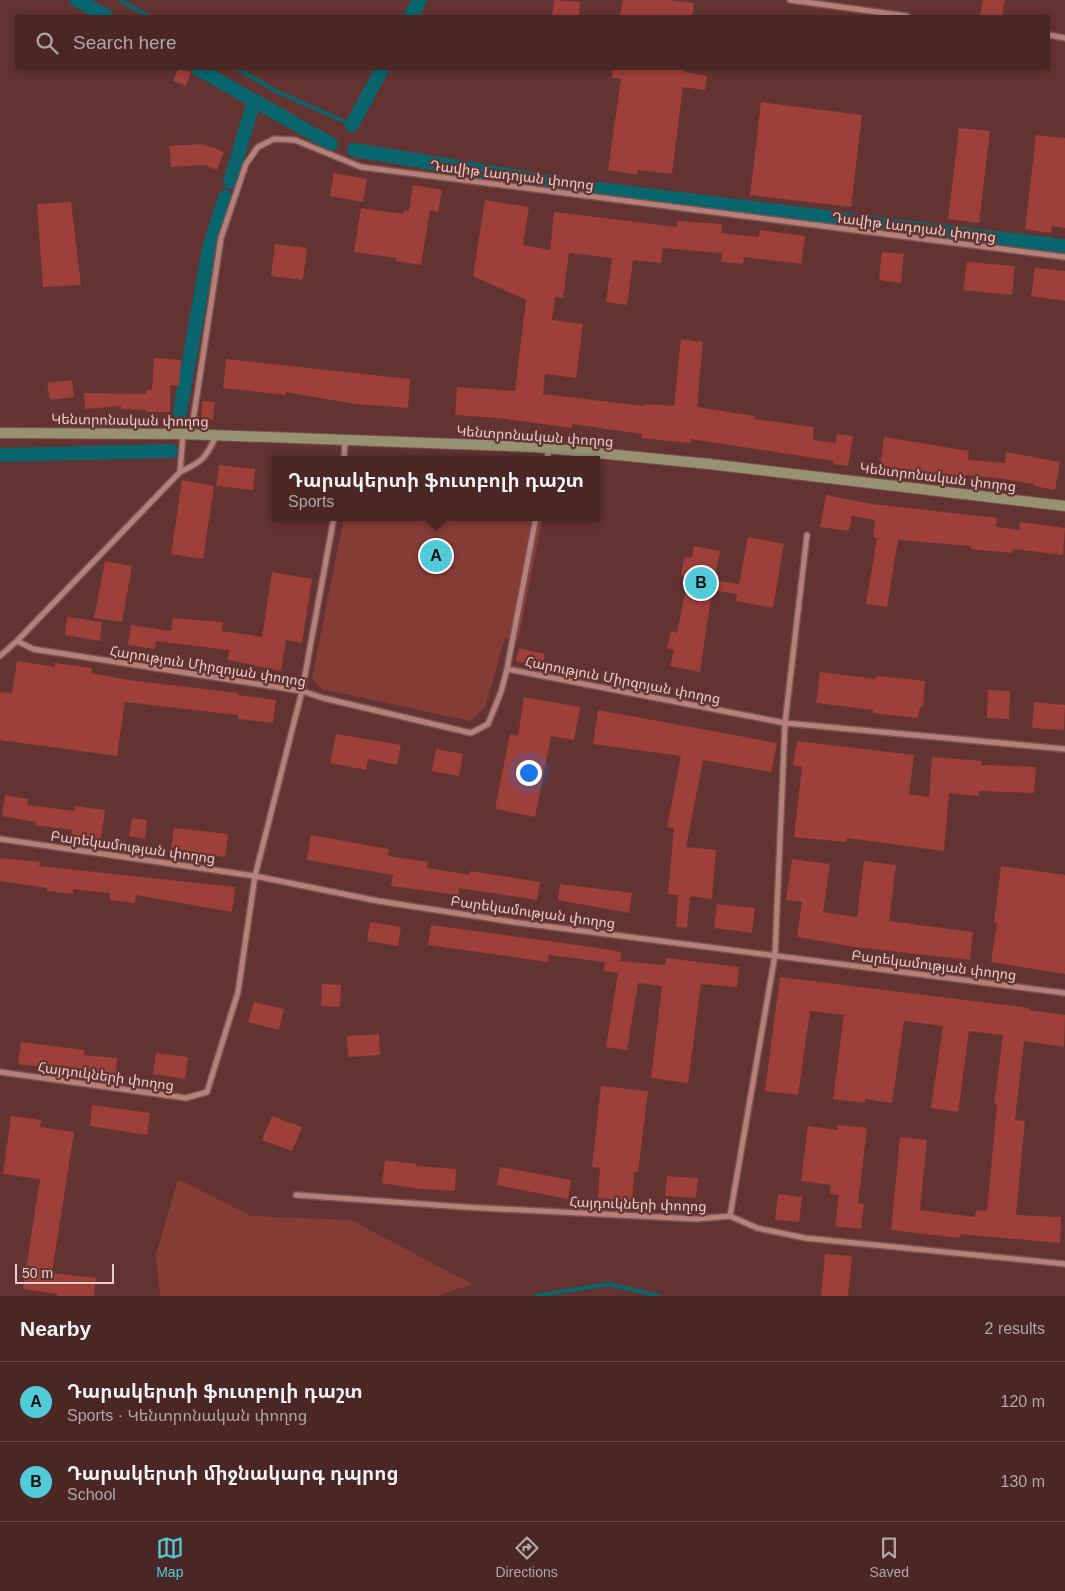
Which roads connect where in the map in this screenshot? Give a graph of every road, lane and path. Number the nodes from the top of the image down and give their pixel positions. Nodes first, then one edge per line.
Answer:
1 (790, 0) edge
2 (901, 15) edge
3 (1050, 35) edge
4 (1065, 38) edge
5 (1065, 257) edge
6 (0, 433) edge
7 (187, 434) junction
8 (216, 436) junction
9 (345, 440) junction
10 (549, 448) junction
11 (344, 456) edge
12 (547, 456) edge
13 (180, 472) junction
14 (1065, 506) edge
15 (333, 521) edge
16 (535, 521) edge
17 (807, 535) dead end
18 (17, 641) junction
19 (0, 656) edge
20 (506, 669) junction
21 (302, 691) junction
22 (785, 723) junction
23 (1065, 749) edge
24 (0, 839) edge
25 (254, 876) junction
26 (775, 955) junction
27 (1065, 993) edge
28 (0, 1072) edge
29 (296, 1195) dead end
30 (730, 1216) junction
31 (1065, 1264) edge

1 - 2 street
3 - 4 street
5 - 7 street, Դավիթ Լադոյան փողոց
6 - 7 main road, Կենտրոնական փողոց
7 - 8 main road, Կենտրոնական փողոց
7 - 13 street, Դավիթ Լադոյան փողոց
8 - 9 main road, Կենտրոնական փողոց
8 - 13 street
9 - 10 main road, Կենտրոնական փողոց
9 - 11 street
10 - 12 street
10 - 14 main road, Կենտրոնական փողոց
13 - 18 street
15 - 21 street
16 - 20 street
17 - 22 street
18 - 19 street
18 - 21 street, Հարություն Միրզոյան փողոց
20 - 21 street, Հարություն Միրզոյան փողոց
20 - 22 street, Հարություն Միրզոյան փողոց
21 - 25 street
22 - 23 street, Հարություն Միրզոյան փողոց
22 - 26 street
24 - 25 street, Բարեկամության փողոց
25 - 26 street, Բարեկամության փողոց
25 - 28 street, Հայդուկների փողոց
26 - 27 street, Բարեկամության փողոց
26 - 30 street
29 - 30 street, Հայդուկների փողոց
30 - 31 street, Հայդուկների փողոց

